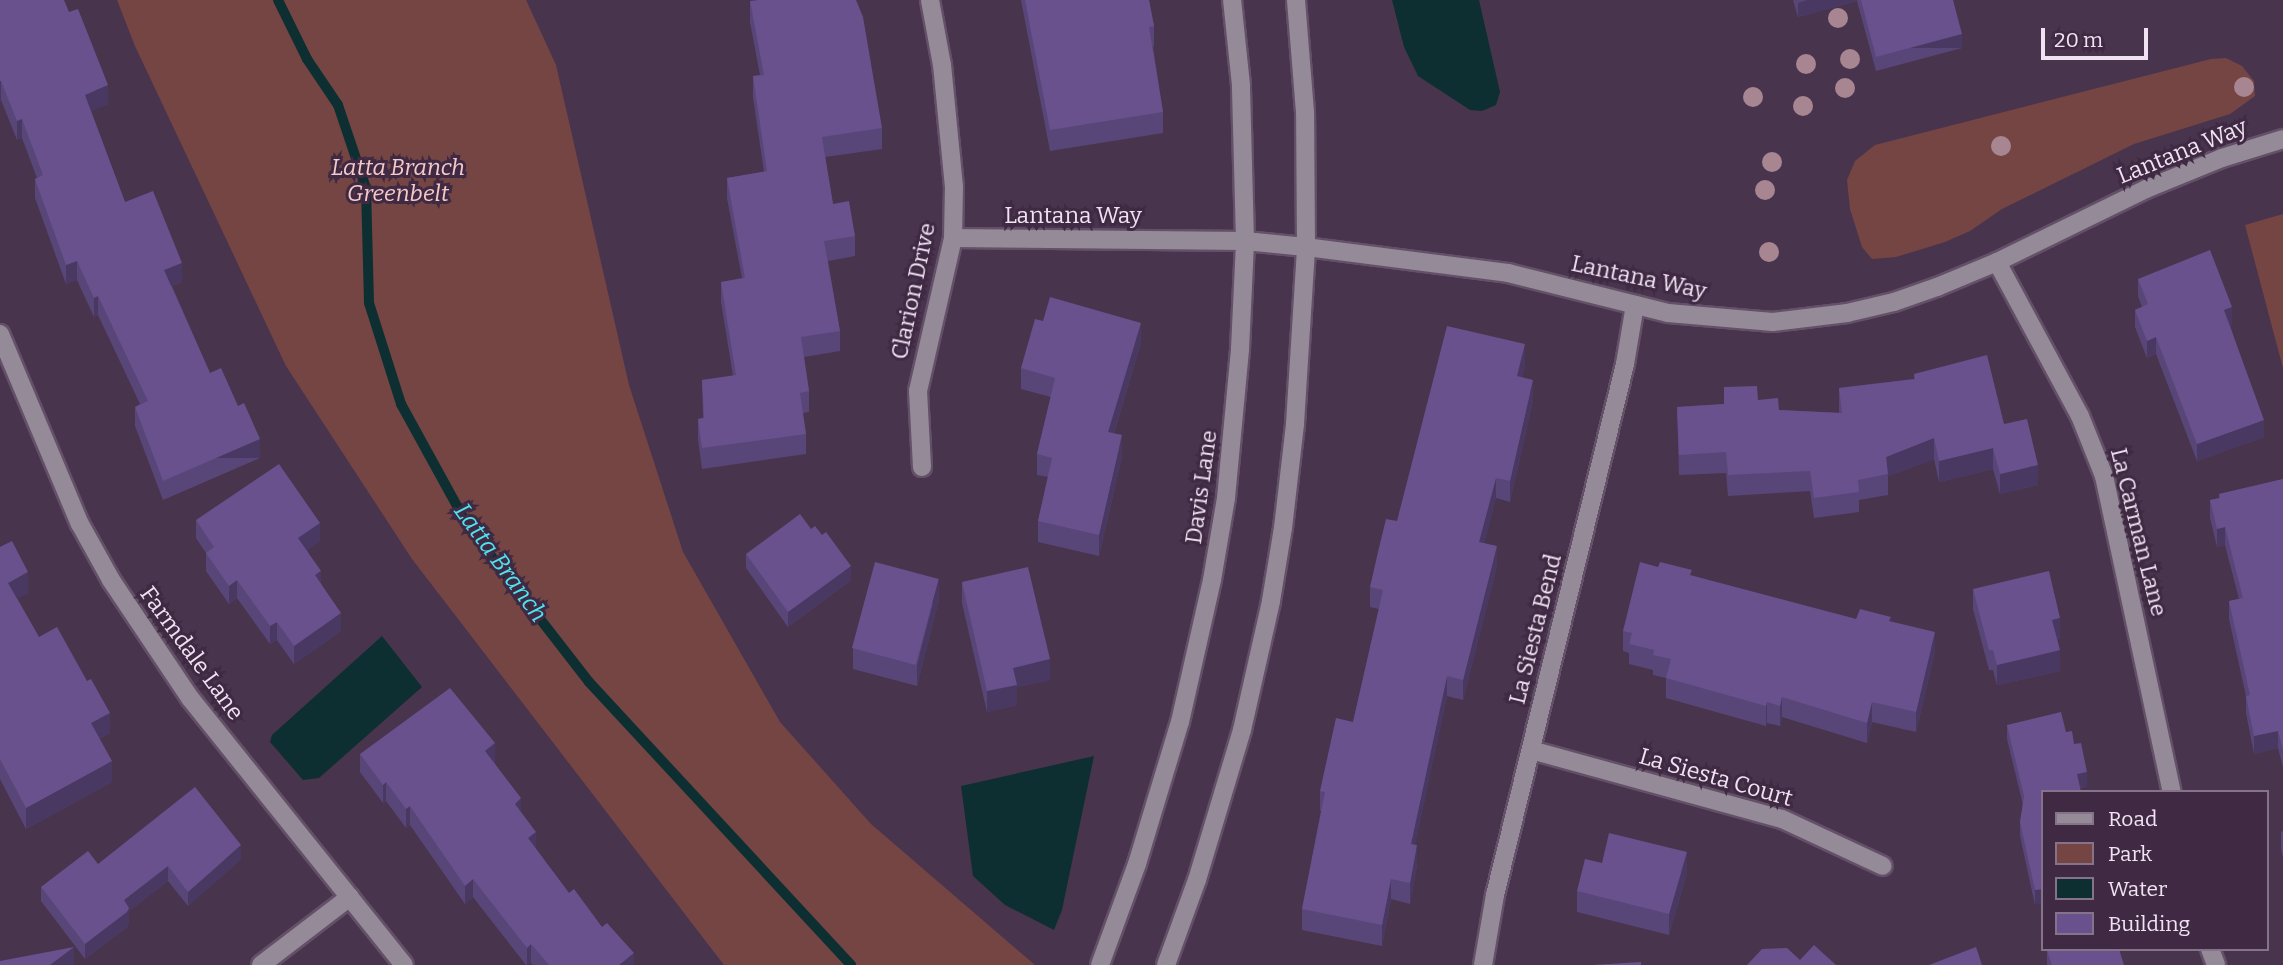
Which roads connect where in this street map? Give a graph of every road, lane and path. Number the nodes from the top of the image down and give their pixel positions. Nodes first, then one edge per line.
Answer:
1 (930, 0) edge
2 (1232, 0) edge
3 (1296, 0) edge
4 (2283, 139) edge
5 (953, 237) junction
6 (1245, 241) junction
7 (1306, 247) junction
8 (1997, 262) junction
9 (1635, 304) junction
10 (0, 334) edge
11 (922, 467) dead end
12 (1531, 750) junction
13 (2172, 790) edge
14 (1883, 866) dead end
15 (350, 897) junction
16 (261, 965) edge
17 (404, 965) edge
18 (1100, 965) edge
19 (1166, 965) edge
20 (1483, 965) edge

1 - 5 street, Clarion Drive
2 - 6 street, Davis Lane
3 - 7 street
4 - 8 street, Lantana Way
5 - 6 street, Lantana Way
5 - 11 street, Clarion Drive
6 - 7 street, Lantana Way
6 - 18 street, Davis Lane
7 - 9 street, Lantana Way
7 - 19 street
8 - 9 street, Lantana Way
8 - 13 street, La Carman Lane
9 - 12 street, La Siesta Bend
10 - 15 street, Farmdale Lane
12 - 14 street, La Siesta Court
12 - 20 street, La Siesta Bend
15 - 16 street
15 - 17 street, Farmdale Lane

